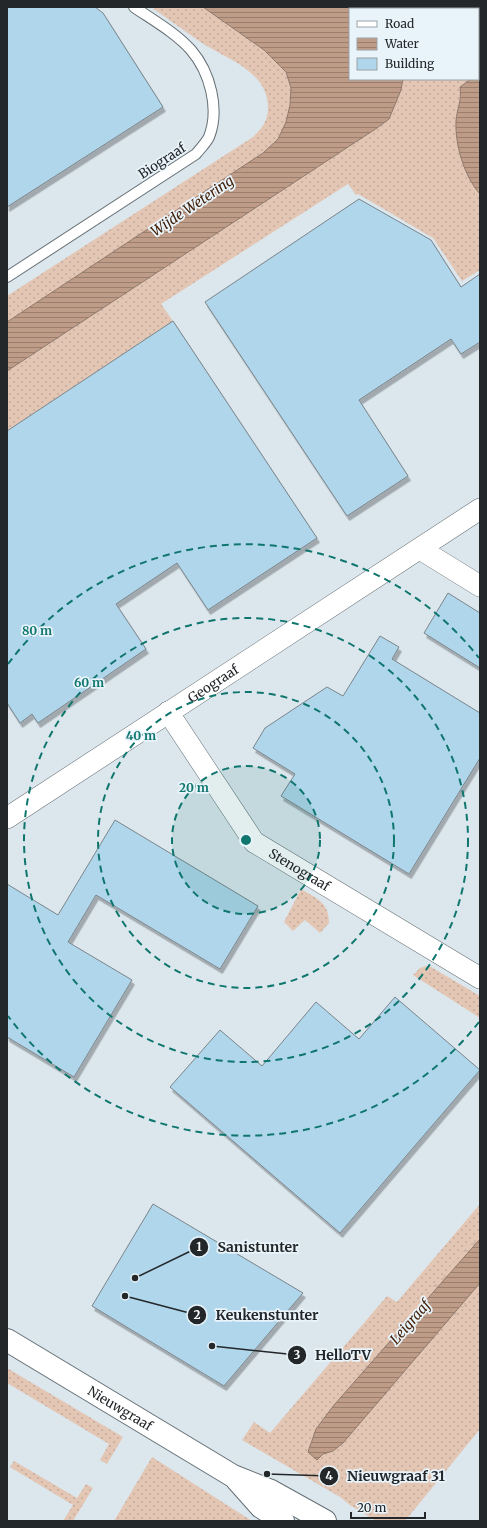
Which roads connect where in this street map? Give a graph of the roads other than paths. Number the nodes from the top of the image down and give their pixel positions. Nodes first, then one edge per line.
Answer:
1 (134, 7) edge
2 (7, 277) edge
3 (480, 509) edge
4 (420, 549) junction
5 (480, 586) edge
6 (168, 712) junction
7 (7, 818) edge
8 (480, 978) edge
9 (7, 1340) edge
10 (233, 1476) junction
11 (283, 1521) edge
12 (325, 1521) edge

1 - 2 lane, Biograaf
3 - 4 street, Geograaf
4 - 5 street
4 - 6 street, Geograaf
6 - 7 street, Geograaf
6 - 8 street, Stenograaf
9 - 10 street, Nieuwgraaf
10 - 11 street, Nieuwgraaf
10 - 12 street, Nieuwgraaf

